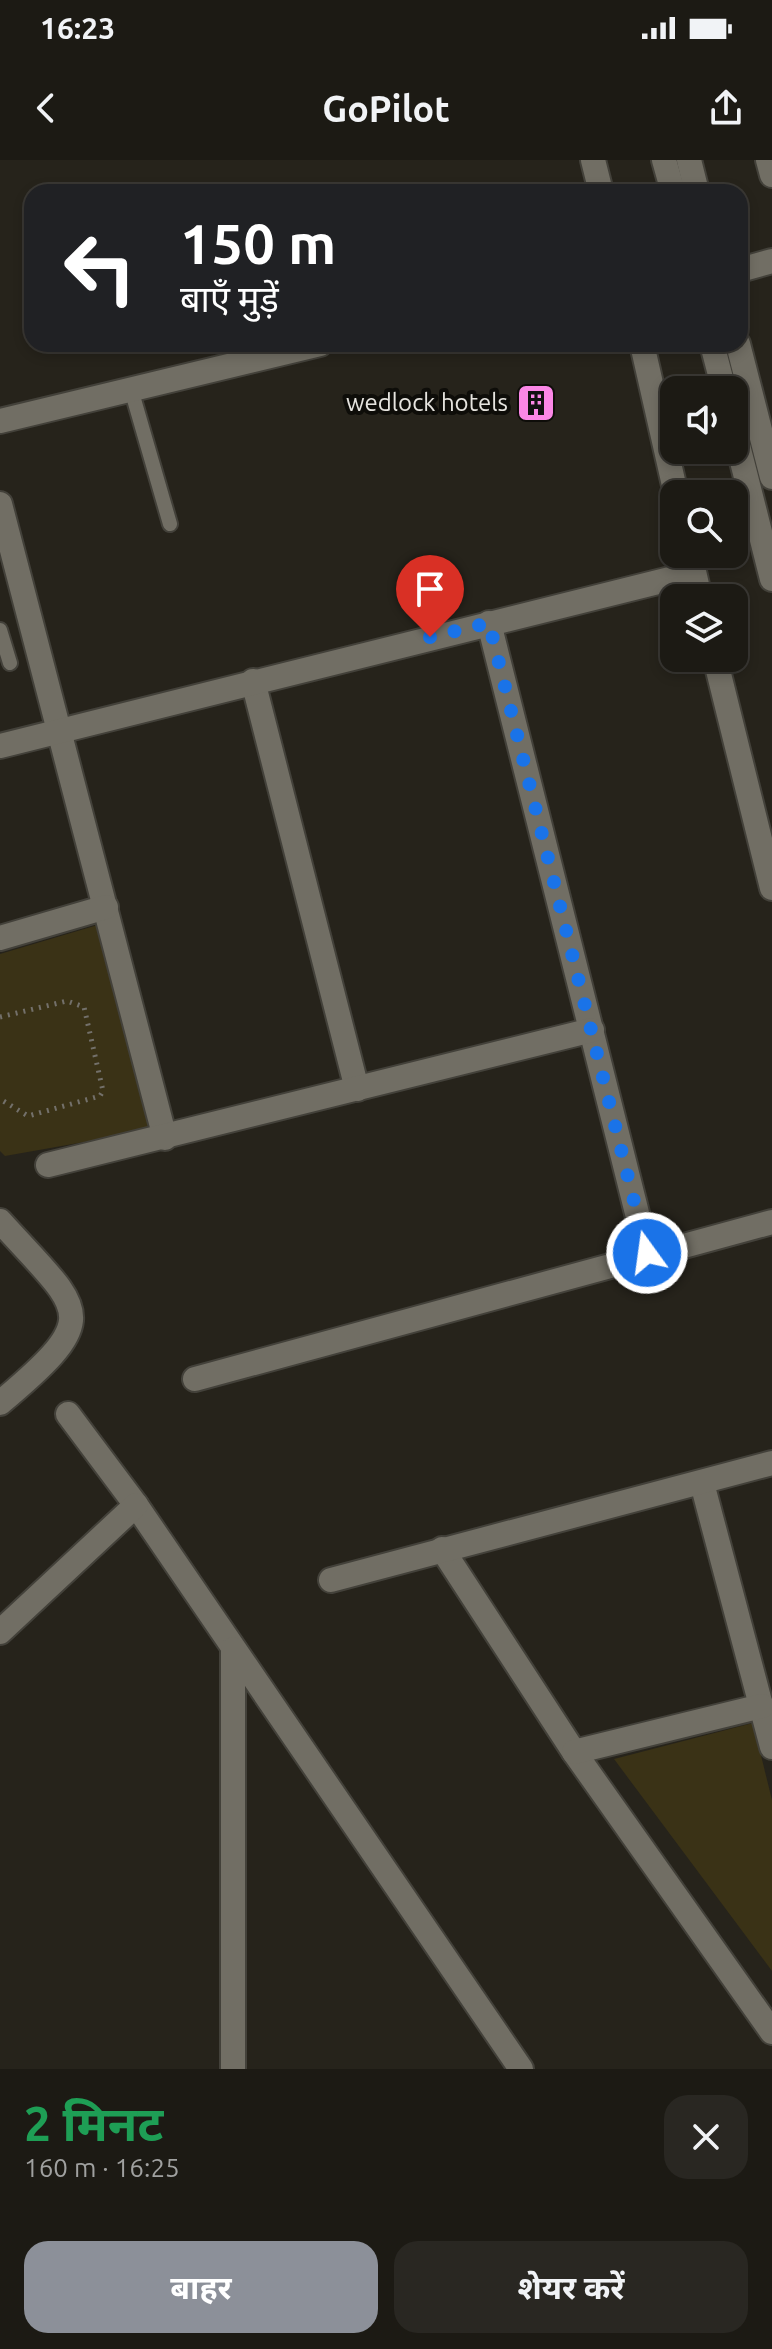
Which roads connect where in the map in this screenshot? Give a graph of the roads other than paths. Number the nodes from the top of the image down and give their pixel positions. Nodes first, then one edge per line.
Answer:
1 (593, 160) edge
2 (664, 160) edge
3 (689, 160) edge
4 (768, 160) edge
5 (772, 175) edge
6 (599, 184) edge
7 (671, 184) edge
8 (695, 184) edge
9 (772, 261) edge
10 (748, 268) edge
11 (286, 352) edge
12 (644, 352) edge
13 (714, 352) edge
14 (740, 352) edge
15 (720, 376) edge
16 (131, 389) junction
17 (0, 421) edge
18 (743, 464) edge
19 (772, 477) edge
20 (673, 480) edge
21 (0, 504) edge
22 (170, 524) dead end
23 (675, 568) edge
24 (772, 579) edge
25 (489, 623) junction
26 (0, 630) edge
27 (10, 663) dead end
28 (718, 672) edge
29 (253, 681) junction
30 (60, 728) junction
31 (0, 746) edge
32 (772, 888) edge
33 (106, 907) junction
34 (0, 938) edge
35 (592, 1030) junction
36 (357, 1089) junction
37 (165, 1138) junction
38 (48, 1165) dead end
39 (0, 1221) edge
40 (772, 1222) edge
41 (647, 1253) junction
42 (195, 1379) dead end
43 (0, 1403) edge
44 (68, 1414) dead end
45 (772, 1463) edge
46 (702, 1483) junction
47 (136, 1505) junction
48 (442, 1549) junction
49 (331, 1580) dead end
50 (0, 1632) edge
51 (233, 1649) junction
52 (762, 1706) junction
53 (772, 1747) edge
54 (574, 1752) junction
55 (772, 2032) edge
56 (233, 2069) edge
57 (521, 2069) edge

1 - 6 street
2 - 7 street
3 - 8 street
4 - 5 street
9 - 10 street
11 - 16 street
12 - 20 street
13 - 15 street
14 - 19 street
16 - 17 street
16 - 22 lane
18 - 24 street
21 - 30 street
23 - 25 street
25 - 29 street
25 - 35 street
26 - 27 lane
28 - 32 street
29 - 30 street
29 - 36 street
30 - 31 street
30 - 33 street
33 - 34 street
33 - 37 street
35 - 36 street
35 - 41 street
36 - 37 street
37 - 38 street
39 - 43 street
40 - 41 street
41 - 42 street
44 - 47 street
45 - 46 street
46 - 48 street
46 - 52 street
47 - 50 street
47 - 51 street
48 - 49 street
48 - 54 street
51 - 56 street
51 - 57 street
52 - 53 street
52 - 54 street
54 - 55 street

